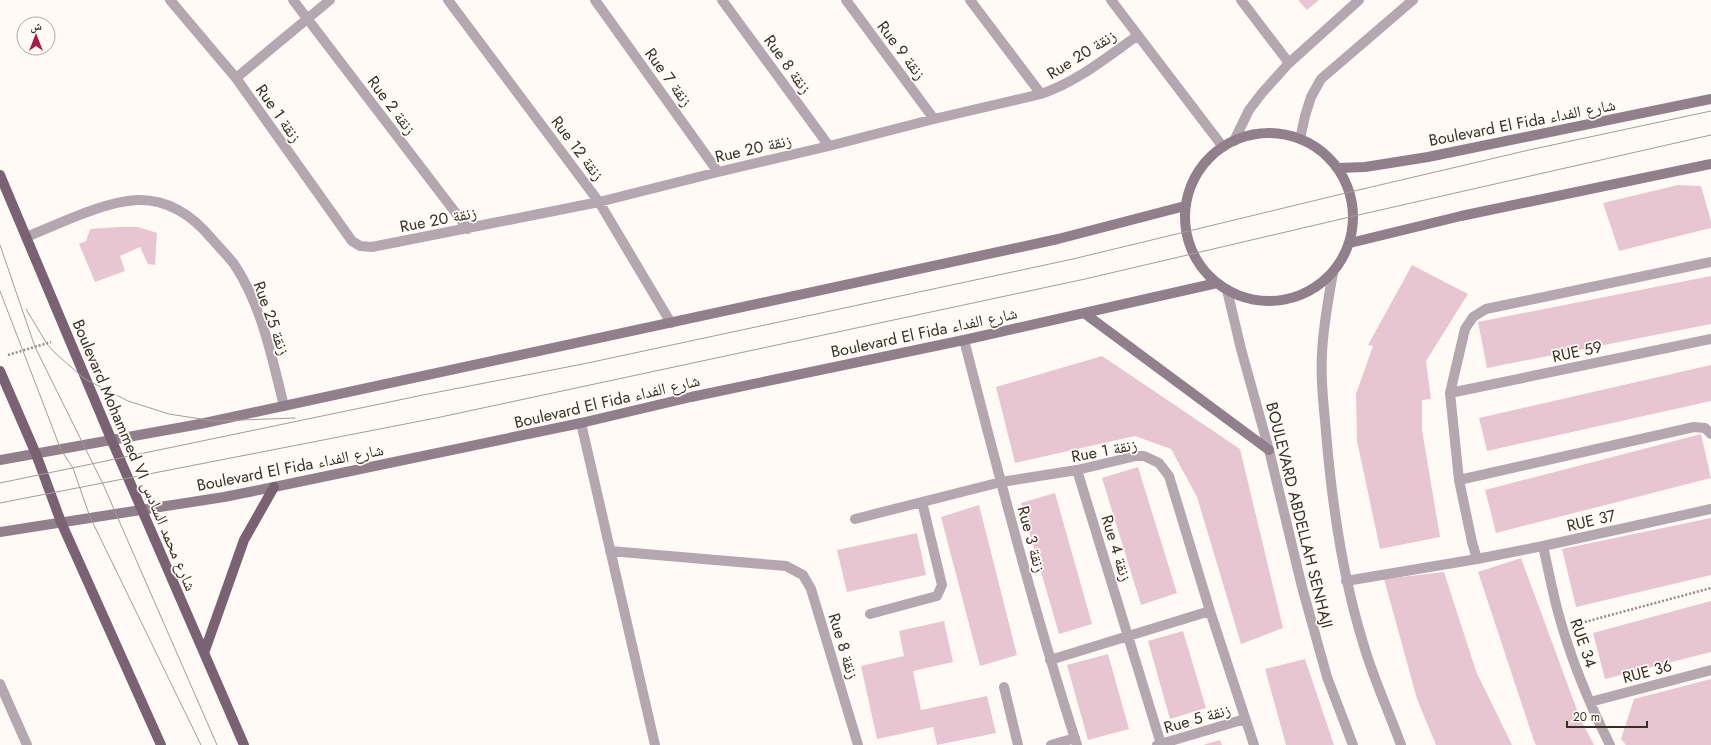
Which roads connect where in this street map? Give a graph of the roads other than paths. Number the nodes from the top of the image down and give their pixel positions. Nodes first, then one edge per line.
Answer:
1 (170, 0) edge
2 (293, 0) edge
3 (330, 0) edge
4 (448, 0) edge
5 (595, 0) edge
6 (722, 0) edge
7 (846, 0) edge
8 (970, 0) edge
9 (1111, 0) edge
10 (1241, 0) edge
11 (1359, 0) edge
12 (1413, 0) edge
13 (307, 18) junction
14 (1137, 36) junction
15 (1289, 63) junction
16 (236, 78) junction
17 (1041, 94) junction
18 (1711, 99) edge
19 (934, 118) junction
20 (1300, 139) junction
21 (1234, 141) junction
22 (829, 146) junction
23 (1223, 147) junction
24 (1711, 164) edge
25 (1338, 168) junction
26 (718, 172) junction
27 (0, 175) edge
28 (599, 202) junction
29 (1186, 206) junction
30 (468, 229) junction
31 (26, 237) junction
32 (1350, 244) junction
33 (360, 246) joint
34 (1711, 262) edge
35 (1333, 273) junction
36 (1217, 283) junction
37 (1227, 290) junction
38 (1084, 313) junction
39 (671, 323) junction
40 (1711, 338) edge
41 (964, 340) junction
42 (0, 371) edge
43 (1450, 393) junction
44 (284, 406) junction
45 (581, 423) junction
46 (1711, 434) edge
47 (112, 441) junction
48 (1269, 450) junction
49 (36, 454) junction
50 (0, 460) edge
51 (1077, 470) junction
52 (1459, 480) junction
53 (1001, 482) junction
54 (274, 487) junction
55 (922, 502) junction
56 (141, 509) junction
57 (1711, 509) edge
58 (855, 519) dead end
59 (62, 522) junction
60 (0, 532) edge
61 (1543, 546) junction
62 (610, 551) junction
63 (1477, 559) junction
64 (1346, 581) junction
65 (1210, 611) junction
66 (870, 614) dead end
67 (1129, 636) junction
68 (204, 653) junction
69 (1050, 660) junction
70 (1711, 670) edge
71 (0, 684) edge
72 (1004, 687) dead end
73 (1590, 702) junction
74 (1245, 719) junction
75 (1076, 741) edge
76 (1159, 744) edge
77 (27, 745) edge
78 (161, 745) edge
79 (244, 745) edge
80 (655, 745) edge
81 (858, 745) edge
82 (1018, 745) edge
83 (1051, 745) edge
84 (1254, 745) edge
85 (1353, 745) edge
86 (1401, 745) edge
87 (1610, 745) edge

1 - 16 street, Rue 1 زنقة
2 - 13 street, Rue 2 زنقة
3 - 13 street
4 - 28 street, Rue 12 زنقة
5 - 26 street, Rue 7 زنقة
6 - 22 street, Rue 8 زنقة
7 - 19 street, Rue 9 زنقة
8 - 17 street
9 - 14 street
10 - 15 street
11 - 15 street
12 - 20 street
13 - 16 street
13 - 30 street, Rue 2 زنقة
14 - 17 street, Rue 20 زنقة
14 - 23 street
15 - 21 street
16 - 33 street, Rue 1 زنقة
17 - 19 street, Rue 20 زنقة
18 - 25 main road, Boulevard El Fida شارع الفداء
19 - 22 street, Rue 20 زنقة
20 - 21 main road
20 - 25 main road
21 - 23 main road
22 - 26 street, Rue 20 زنقة
23 - 29 main road
24 - 32 main road
25 - 32 main road
26 - 28 street, Rue 20 زنقة
27 - 31 main road, Boulevard Mohammed VI شارع محمد السادس
28 - 30 street, Rue 20 زنقة
28 - 39 street, Rue 12 زنقة
29 - 36 main road
29 - 39 main road
30 - 33 street, Rue 20 زنقة
31 - 44 street, Rue 25 زنقة
31 - 47 main road, Boulevard Mohammed VI شارع محمد السادس
32 - 35 main road
34 - 43 street
35 - 37 main road
35 - 64 street, BOULEVARD ABDELLAH SENHAJI
36 - 37 main road
36 - 38 main road, Boulevard El Fida شارع الفداء
37 - 48 street, BOULEVARD ABDELLAH SENHAJI
38 - 41 main road, Boulevard El Fida شارع الفداء
38 - 48 main road
39 - 44 main road
40 - 43 street, RUE 59
41 - 45 main road, Boulevard El Fida شارع الفداء
41 - 53 street, Rue 3 زنقة
42 - 49 main road
43 - 52 street
44 - 47 main road
45 - 54 main road, Boulevard El Fida شارع الفداء
45 - 62 street
46 - 52 street
47 - 49 main road
47 - 56 main road, Boulevard Mohammed VI شارع محمد السادس
48 - 85 street, BOULEVARD ABDELLAH SENHAJI
49 - 50 main road
49 - 59 main road
51 - 53 street, Rue 1 زنقة
51 - 65 street, Rue 1 زنقة
51 - 67 street, Rue 4 زنقة
52 - 63 street
53 - 55 street, Rue 1 زنقة
53 - 69 street, Rue 3 زنقة
54 - 56 main road, Boulevard El Fida شارع الفداء
54 - 68 main road
55 - 58 street, Rue 1 زنقة
55 - 66 street
56 - 59 main road, Boulevard El Fida شارع الفداء
56 - 68 main road, Boulevard Mohammed VI شارع محمد السادس
57 - 61 street, RUE 37
59 - 60 main road, Boulevard El Fida شارع الفداء
59 - 78 main road
61 - 63 street, RUE 37
61 - 73 street, RUE 34
62 - 80 street
62 - 81 street, Rue 8 زنقة
63 - 64 street, RUE 37
64 - 86 street, BOULEVARD ABDELLAH SENHAJI
65 - 67 street
65 - 74 street, Rue 1 زنقة
67 - 69 street
67 - 76 street, Rue 4 زنقة
68 - 79 main road, Boulevard Mohammed VI شارع محمد السادس
69 - 75 street, Rue 3 زنقة
70 - 73 street, RUE 36
71 - 77 street
72 - 82 street
73 - 87 street, RUE 34
74 - 76 street, Rue 5 زنقة
74 - 84 street, Rue 1 زنقة
75 - 83 street

